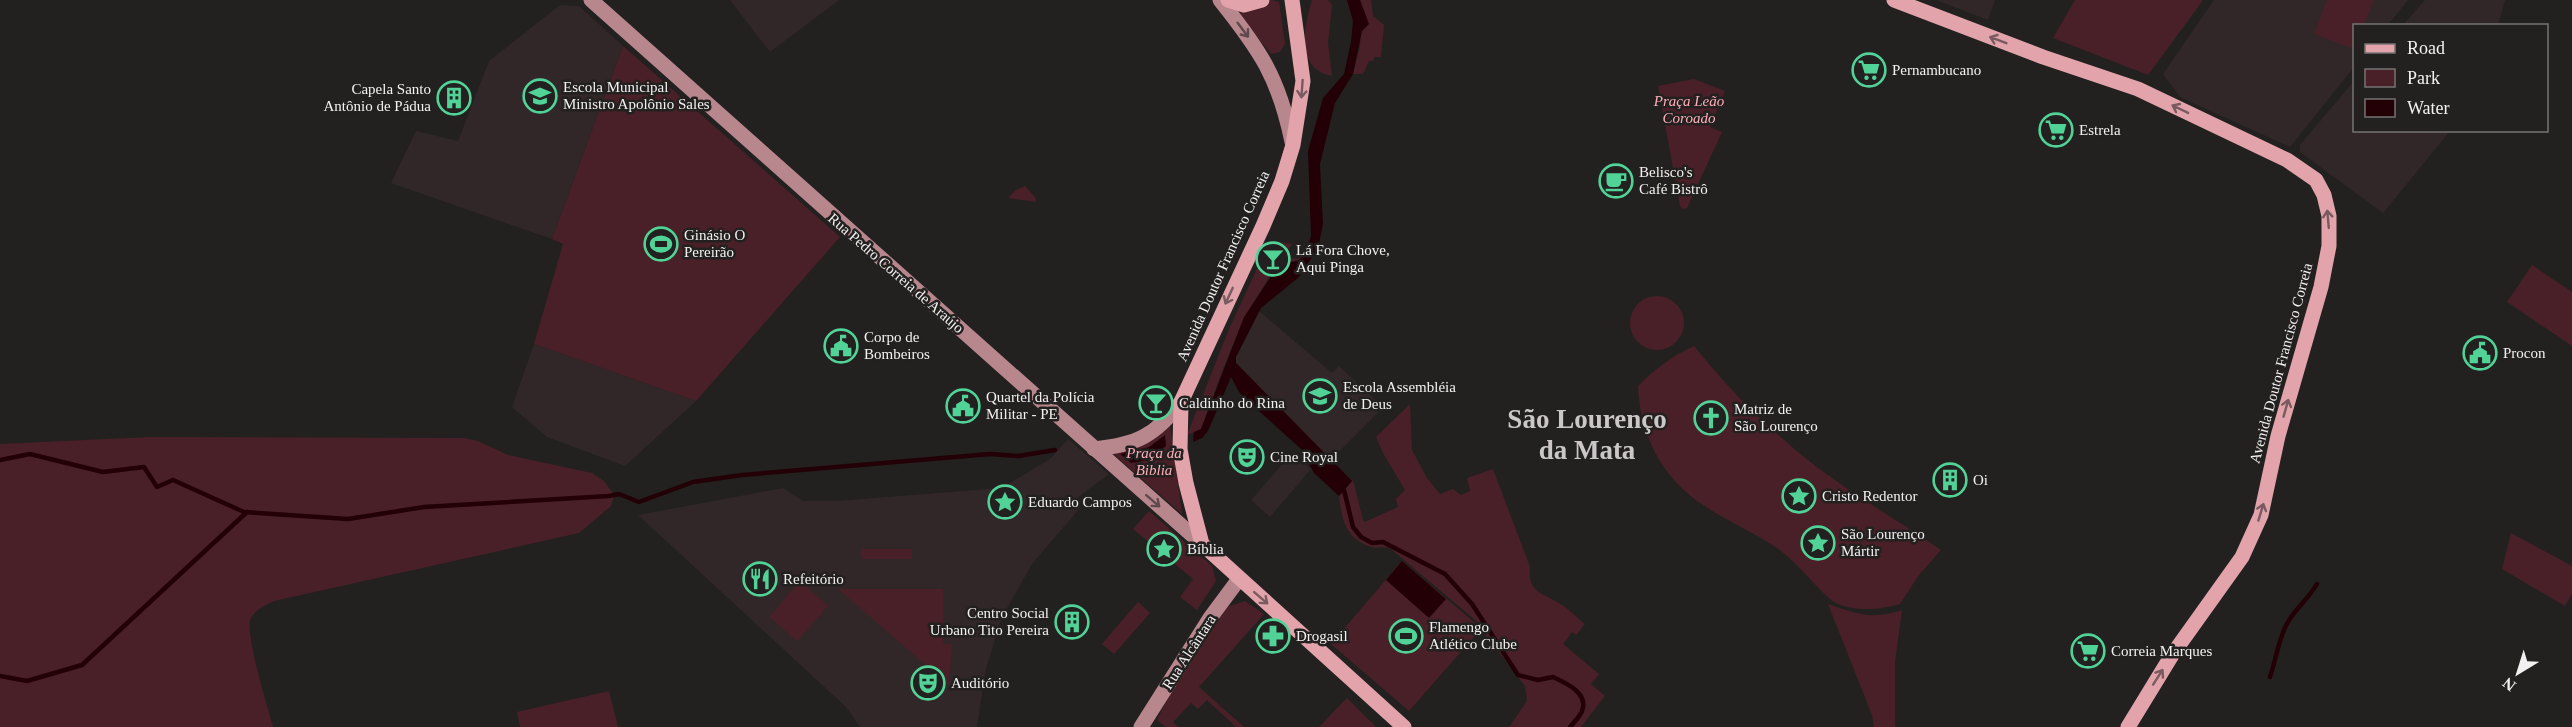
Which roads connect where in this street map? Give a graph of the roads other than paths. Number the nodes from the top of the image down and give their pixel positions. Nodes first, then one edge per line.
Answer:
1 (591, 0) edge
2 (1220, 0) edge
3 (1228, 0) edge
4 (1262, 0) edge
5 (1292, 0) edge
6 (1894, 0) edge
7 (1293, 144) junction
8 (1181, 402) junction
9 (1094, 448) junction
10 (1202, 544) junction
11 (1239, 579) junction
12 (1142, 727) edge
13 (1404, 727) edge
14 (2128, 727) edge

1 - 9 street, Rua Pedro Correia de Araújo
2 -> 7 street
3 - 4 main road
5 -> 7 main road, Avenida Doutor Francisco Correia
14 -> 6 main road, Avenida Doutor Francisco Correia
7 -> 8 main road, Avenida Doutor Francisco Correia
8 - 9 street
8 - 10 main road, Avenida Doutor Francisco Correia
9 -> 10 street, Rua Pedro Correia de Araújo
10 - 11 main road
11 - 12 street, Rua Alcântara
11 -> 13 main road

